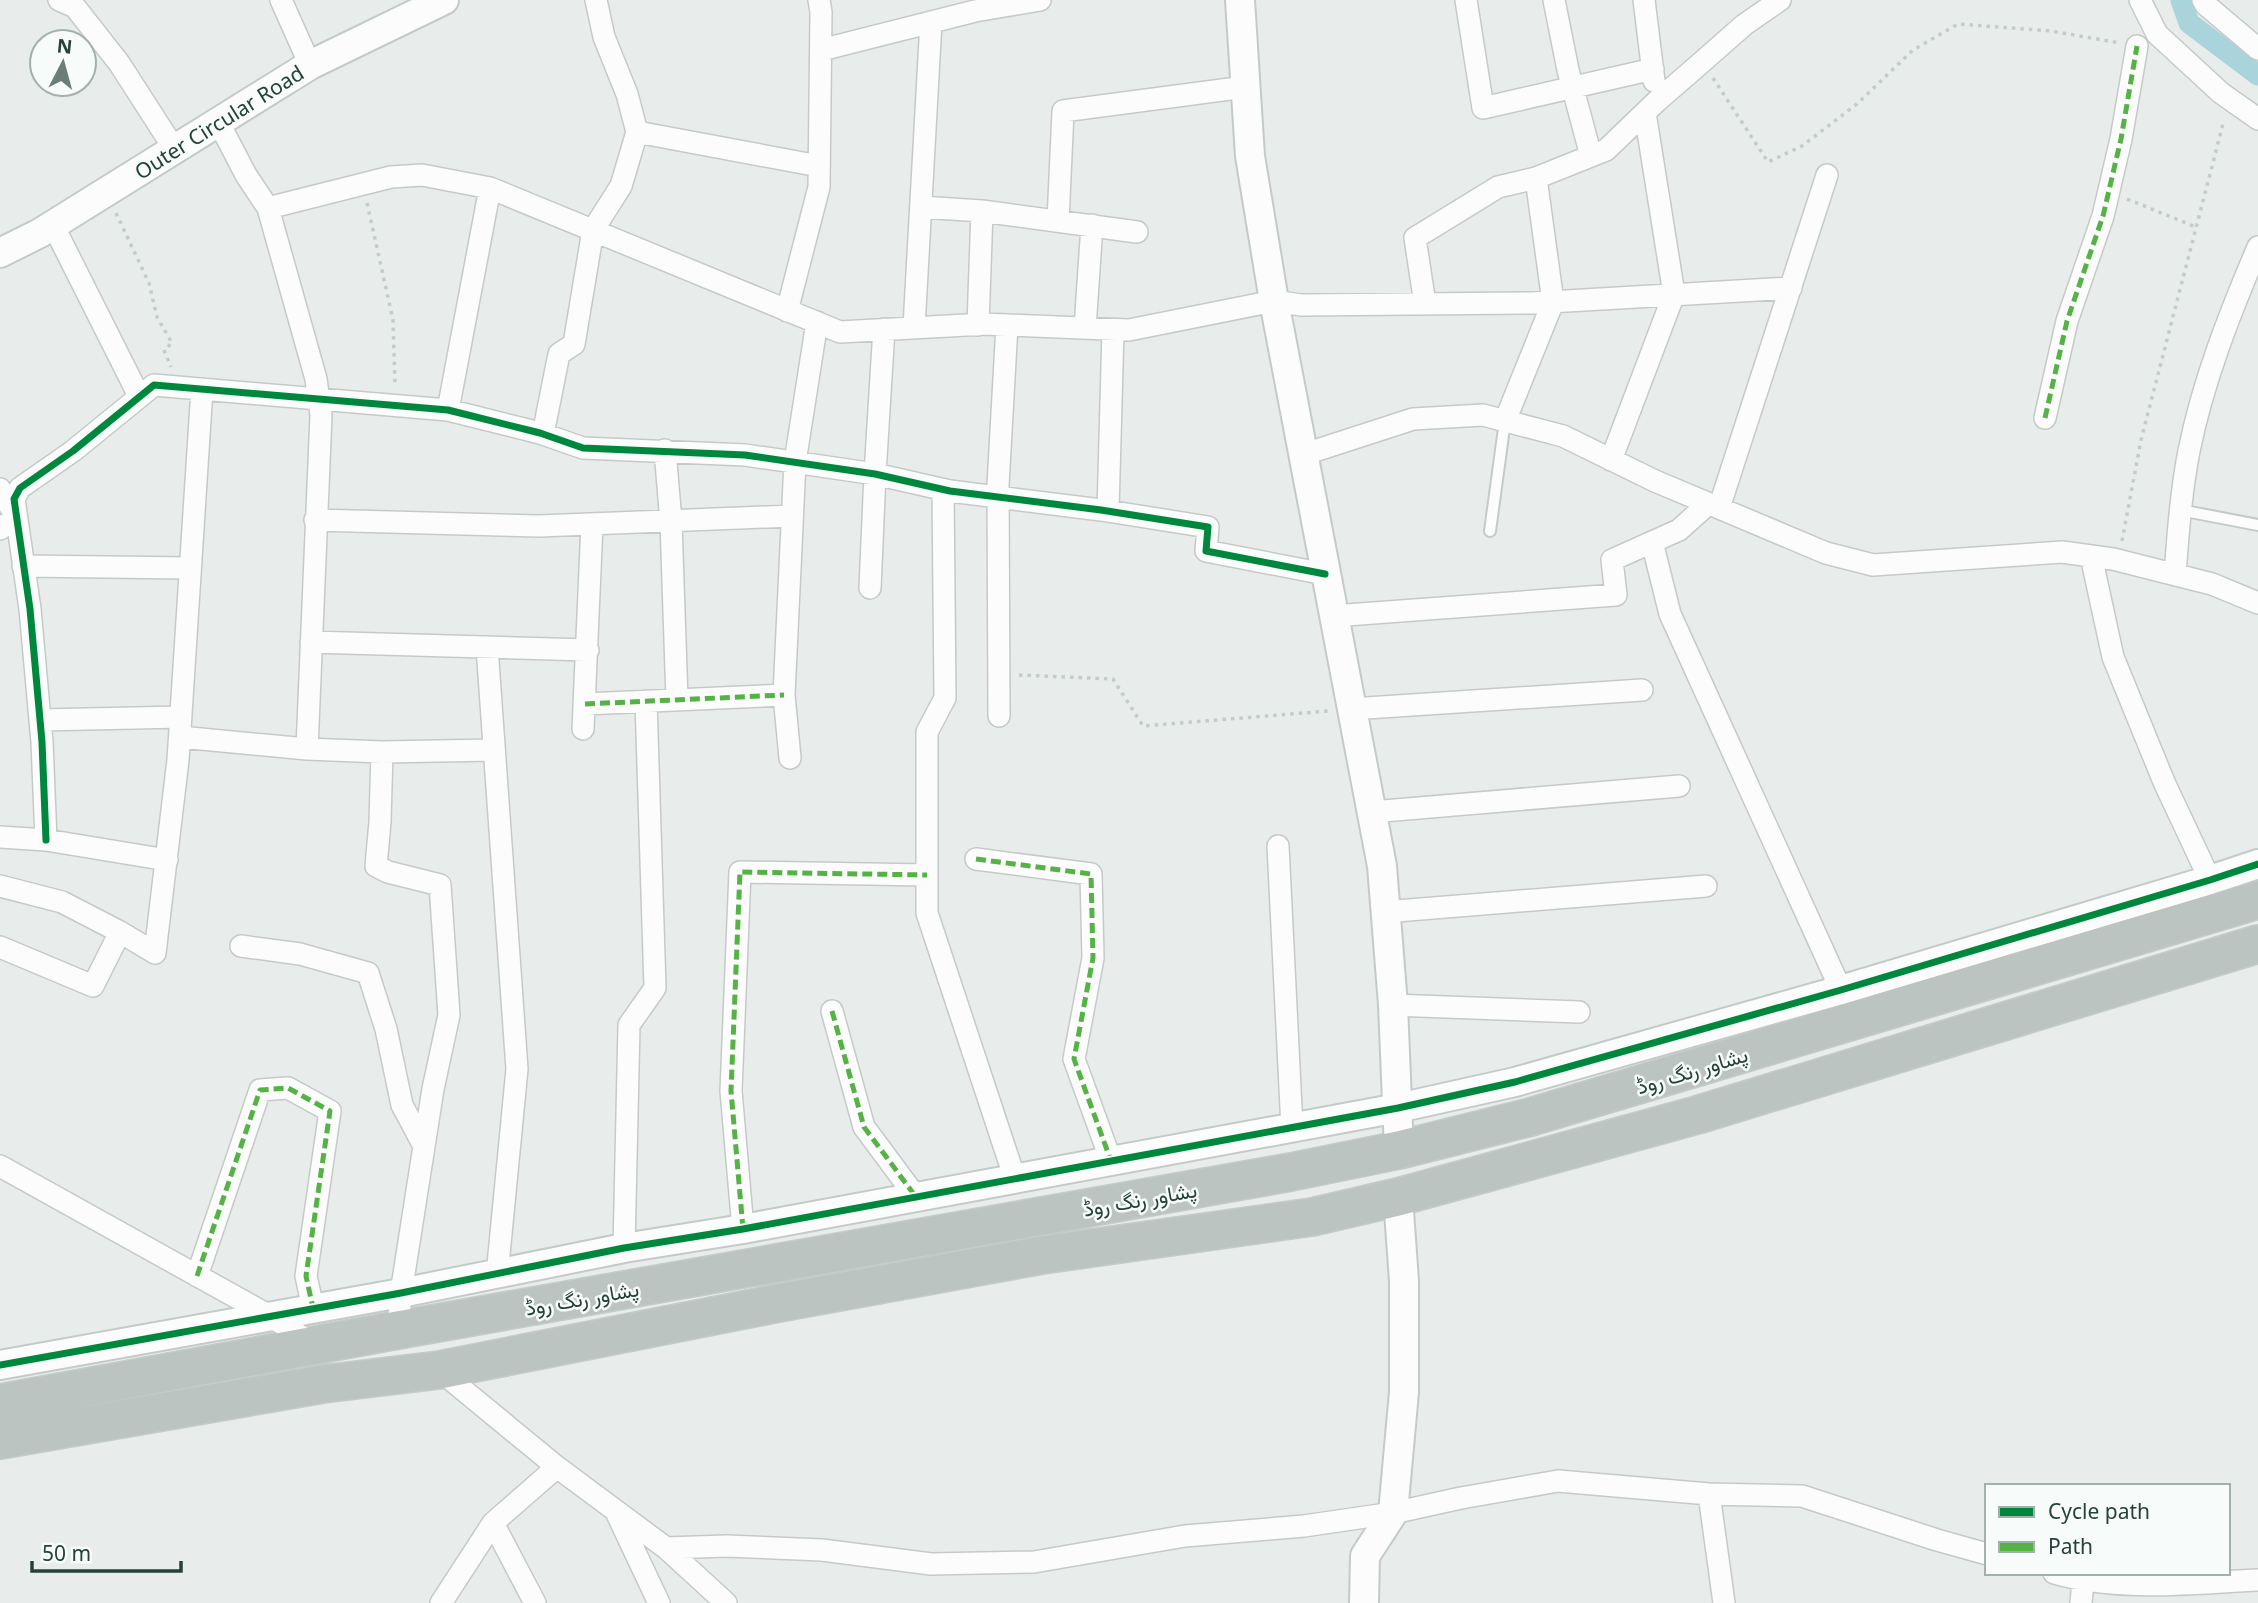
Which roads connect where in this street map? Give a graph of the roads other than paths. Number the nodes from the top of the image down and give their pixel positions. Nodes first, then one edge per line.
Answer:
1 (59, 0) edge
2 (281, 0) edge
3 (444, 0) edge
4 (596, 0) edge
5 (819, 0) edge
6 (1040, 0) edge
7 (1240, 0) edge
8 (1465, 0) edge
9 (1554, 0) edge
10 (1644, 0) edge
11 (1780, 0) edge
12 (2140, 0) edge
13 (2203, 0) edge
14 (931, 22) junction
15 (2137, 46) road end
16 (2258, 49) edge
17 (821, 50) junction
18 (310, 65) junction
19 (1653, 69) junction
20 (1245, 87) junction
21 (1572, 88) junction
22 (1651, 107) junction
23 (2258, 120) edge
24 (219, 123) junction
25 (637, 132) junction
26 (175, 150) junction
27 (1591, 156) junction
28 (819, 166) junction
29 (1827, 175) dead end
30 (1535, 178) junction
31 (490, 188) junction
32 (921, 207) junction
33 (268, 208) junction
34 (982, 211) junction
35 (1058, 220) junction
36 (53, 225) junction
37 (1093, 225) junction
38 (593, 230) junction
39 (1137, 232) dead end
40 (2258, 247) edge
41 (0, 253) edge
42 (1791, 288) junction
43 (1674, 294) junction
44 (1273, 301) junction
45 (1553, 302) junction
46 (1425, 304) junction
47 (788, 311) junction
48 (817, 323) junction
49 (978, 325) junction
50 (1007, 326) junction
51 (914, 327) junction
52 (884, 328) junction
53 (1085, 328) junction
54 (1114, 330) junction
55 (202, 389) junction
56 (139, 396) junction
57 (319, 398) junction
58 (448, 410) junction
59 (2045, 418) dead end
60 (1505, 421) junction
61 (543, 434) junction
62 (666, 450) junction
63 (1302, 455) junction
64 (1611, 460) junction
65 (795, 462) junction
66 (875, 474) junction
67 (0, 489) edge
68 (943, 490) junction
69 (998, 498) junction
70 (1713, 506) junction
71 (2180, 510) junction
72 (1108, 511) junction
73 (792, 516) junction
74 (316, 520) junction
75 (671, 522) junction
76 (8, 523) edge
77 (592, 524) junction
78 (2258, 525) edge
79 (1490, 531) dead end
80 (1652, 542) junction
81 (2091, 556) junction
82 (23, 566) junction
83 (190, 568) junction
84 (1325, 574) junction
85 (2175, 575) junction
86 (870, 588) dead end
87 (2258, 603) edge
88 (1333, 616) junction
89 (311, 642) junction
90 (487, 647) junction
91 (588, 650) junction
92 (1642, 690) dead end
93 (784, 695) junction
94 (677, 699) junction
95 (646, 701) junction
96 (585, 704) junction
97 (1351, 709) junction
98 (999, 716) dead end
99 (40, 720) junction
100 (180, 727) junction
101 (583, 729) dead end
102 (307, 749) junction
103 (494, 750) junction
104 (382, 752) junction
105 (790, 758) dead end
106 (1679, 786) dead end
107 (1371, 812) junction
108 (0, 837) edge
109 (46, 840) junction
110 (1278, 846) dead end
111 (976, 859) dead end
112 (167, 860) junction
113 (2258, 864) edge
114 (927, 875) junction
115 (2210, 880) junction
116 (1706, 886) dead end
117 (0, 887) edge
118 (2246, 904) edge
119 (1384, 912) junction
120 (120, 932) junction
121 (2253, 945) edge
122 (241, 946) dead end
123 (0, 947) edge
124 (1841, 990) junction
125 (1393, 1005) junction
126 (832, 1011) dead end
127 (1579, 1012) dead end
128 (1398, 1108) junction
129 (1292, 1128) junction
130 (424, 1146) junction
131 (1399, 1150) junction
132 (1111, 1161) junction
133 (0, 1166) edge
134 (1015, 1178) junction
135 (916, 1197) junction
136 (1398, 1197) junction
137 (743, 1229) junction
138 (624, 1248) junction
139 (497, 1275) junction
140 (197, 1276) junction
141 (401, 1293) junction
142 (313, 1308) junction
143 (268, 1315) junction
144 (398, 1330) junction
145 (315, 1346) junction
146 (0, 1365) edge
147 (439, 1370) junction
148 (0, 1403) edge
149 (0, 1440) edge
150 (558, 1467) junction
151 (1709, 1494) junction
152 (615, 1508) junction
153 (1393, 1513) junction
154 (493, 1523) junction
155 (666, 1548) junction
156 (1985, 1553) edge
157 (2061, 1575) edge
158 (2258, 1580) edge
159 (2083, 1581) junction
160 (441, 1603) edge
161 (535, 1603) edge
162 (659, 1603) edge
163 (726, 1603) edge
164 (1364, 1603) edge
165 (1724, 1603) edge
166 (2081, 1603) edge

1 - 26 street
2 - 18 street
3 - 18 street, Outer Circular Road
4 - 25 street
5 - 17 street
6 - 14 street
7 - 20 street
8 - 21 street
9 - 21 street
10 - 19 street
11 - 22 street
12 - 23 street
13 - 16 street
14 - 17 street
14 - 32 street
15 - 59 street
17 - 28 street
18 - 24 street, Outer Circular Road
19 - 21 street
19 - 22 street
20 - 35 street
20 - 44 street
21 - 27 street
22 - 27 street
22 - 43 street
24 - 26 street, Outer Circular Road
24 - 33 street
25 - 28 street
25 - 38 street
26 - 36 street, Outer Circular Road
27 - 30 street
28 - 47 street
29 - 42 street
30 - 45 street
30 - 46 street
31 - 33 street
31 - 38 street
31 - 58 street
32 - 34 street
32 - 51 street
33 - 57 street
34 - 35 street
34 - 49 street
35 - 37 street
36 - 41 street, Outer Circular Road
36 - 56 street
37 - 39 street
37 - 53 street
38 - 47 street
38 - 61 street
40 - 71 street
42 - 43 street
42 - 70 street
43 - 45 street
43 - 64 street
44 - 46 street
44 - 54 street
44 - 63 street
45 - 46 street
45 - 60 street
47 - 48 street
48 - 52 street
48 - 65 street
49 - 50 street
49 - 51 street
50 - 53 street
50 - 69 street
51 - 52 street
52 - 66 street
53 - 54 street
54 - 72 street
55 - 56 street
55 - 57 street
55 - 83 street
56 - 76 street
57 - 58 street
57 - 74 street
58 - 61 street
60 - 63 street
60 - 64 street
60 - 79 lane
61 - 62 street
62 - 65 street
62 - 75 street
63 - 84 street
64 - 70 street
65 - 66 street
65 - 73 street
66 - 68 street
66 - 86 street
67 - 76 street
68 - 69 street
68 - 114 street
69 - 72 street
69 - 98 street
70 - 80 street
70 - 81 street
71 - 78 lane
71 - 85 street
72 - 84 street
73 - 75 street
73 - 93 street
74 - 77 street
74 - 89 street
75 - 77 street
75 - 94 street
76 - 82 street
77 - 91 street
80 - 88 street
80 - 124 street
81 - 85 street
81 - 115 street
82 - 83 street
82 - 99 street
83 - 100 street
84 - 88 street
85 - 87 street
88 - 97 street
89 - 90 street
89 - 102 street
90 - 91 street
90 - 103 street
91 - 96 street
92 - 97 street
93 - 94 street
93 - 105 street
94 - 95 street
95 - 96 street
95 - 138 street
96 - 101 street
97 - 107 street
99 - 100 street
99 - 109 street
100 - 102 street
100 - 112 street
102 - 104 street
103 - 104 street
103 - 139 street
104 - 130 street
106 - 107 street
107 - 119 street
108 - 109 street
109 - 112 street
110 - 129 street
111 - 132 street
112 - 120 street
113 - 115 street
114 - 134 street
114 - 137 street
115 - 124 street
116 - 119 street
117 - 120 street
118 - 121 highway
118 - 131 highway, پشاور رنگ روڈ
119 - 125 street
120 - 123 street
121 - 136 highway, پشاور رنگ روڈ
122 - 130 street
124 - 128 street
125 - 127 street
125 - 128 street
126 - 135 street
128 - 129 street
128 - 131 street
129 - 132 street
130 - 141 street
131 - 144 highway, پشاور رنگ روڈ
132 - 134 street
133 - 140 street
134 - 135 street
135 - 137 street
136 - 147 highway, پشاور رنگ روڈ
136 - 153 street
137 - 138 street
138 - 139 street
139 - 141 street
140 - 142 street
140 - 143 street
141 - 142 street
141 - 144 street
142 - 143 street
143 - 145 street
143 - 146 street
144 - 145 highway, پشاور رنگ روڈ
145 - 148 highway, پشاور رنگ روڈ
147 - 149 highway, پشاور رنگ روڈ
147 - 150 street
150 - 152 street
150 - 154 street
151 - 153 street
151 - 156 street
151 - 165 street
152 - 155 street
152 - 162 street
153 - 155 street
153 - 164 street
154 - 160 street
154 - 161 street
155 - 163 street
157 - 159 street
158 - 159 street
159 - 166 street

